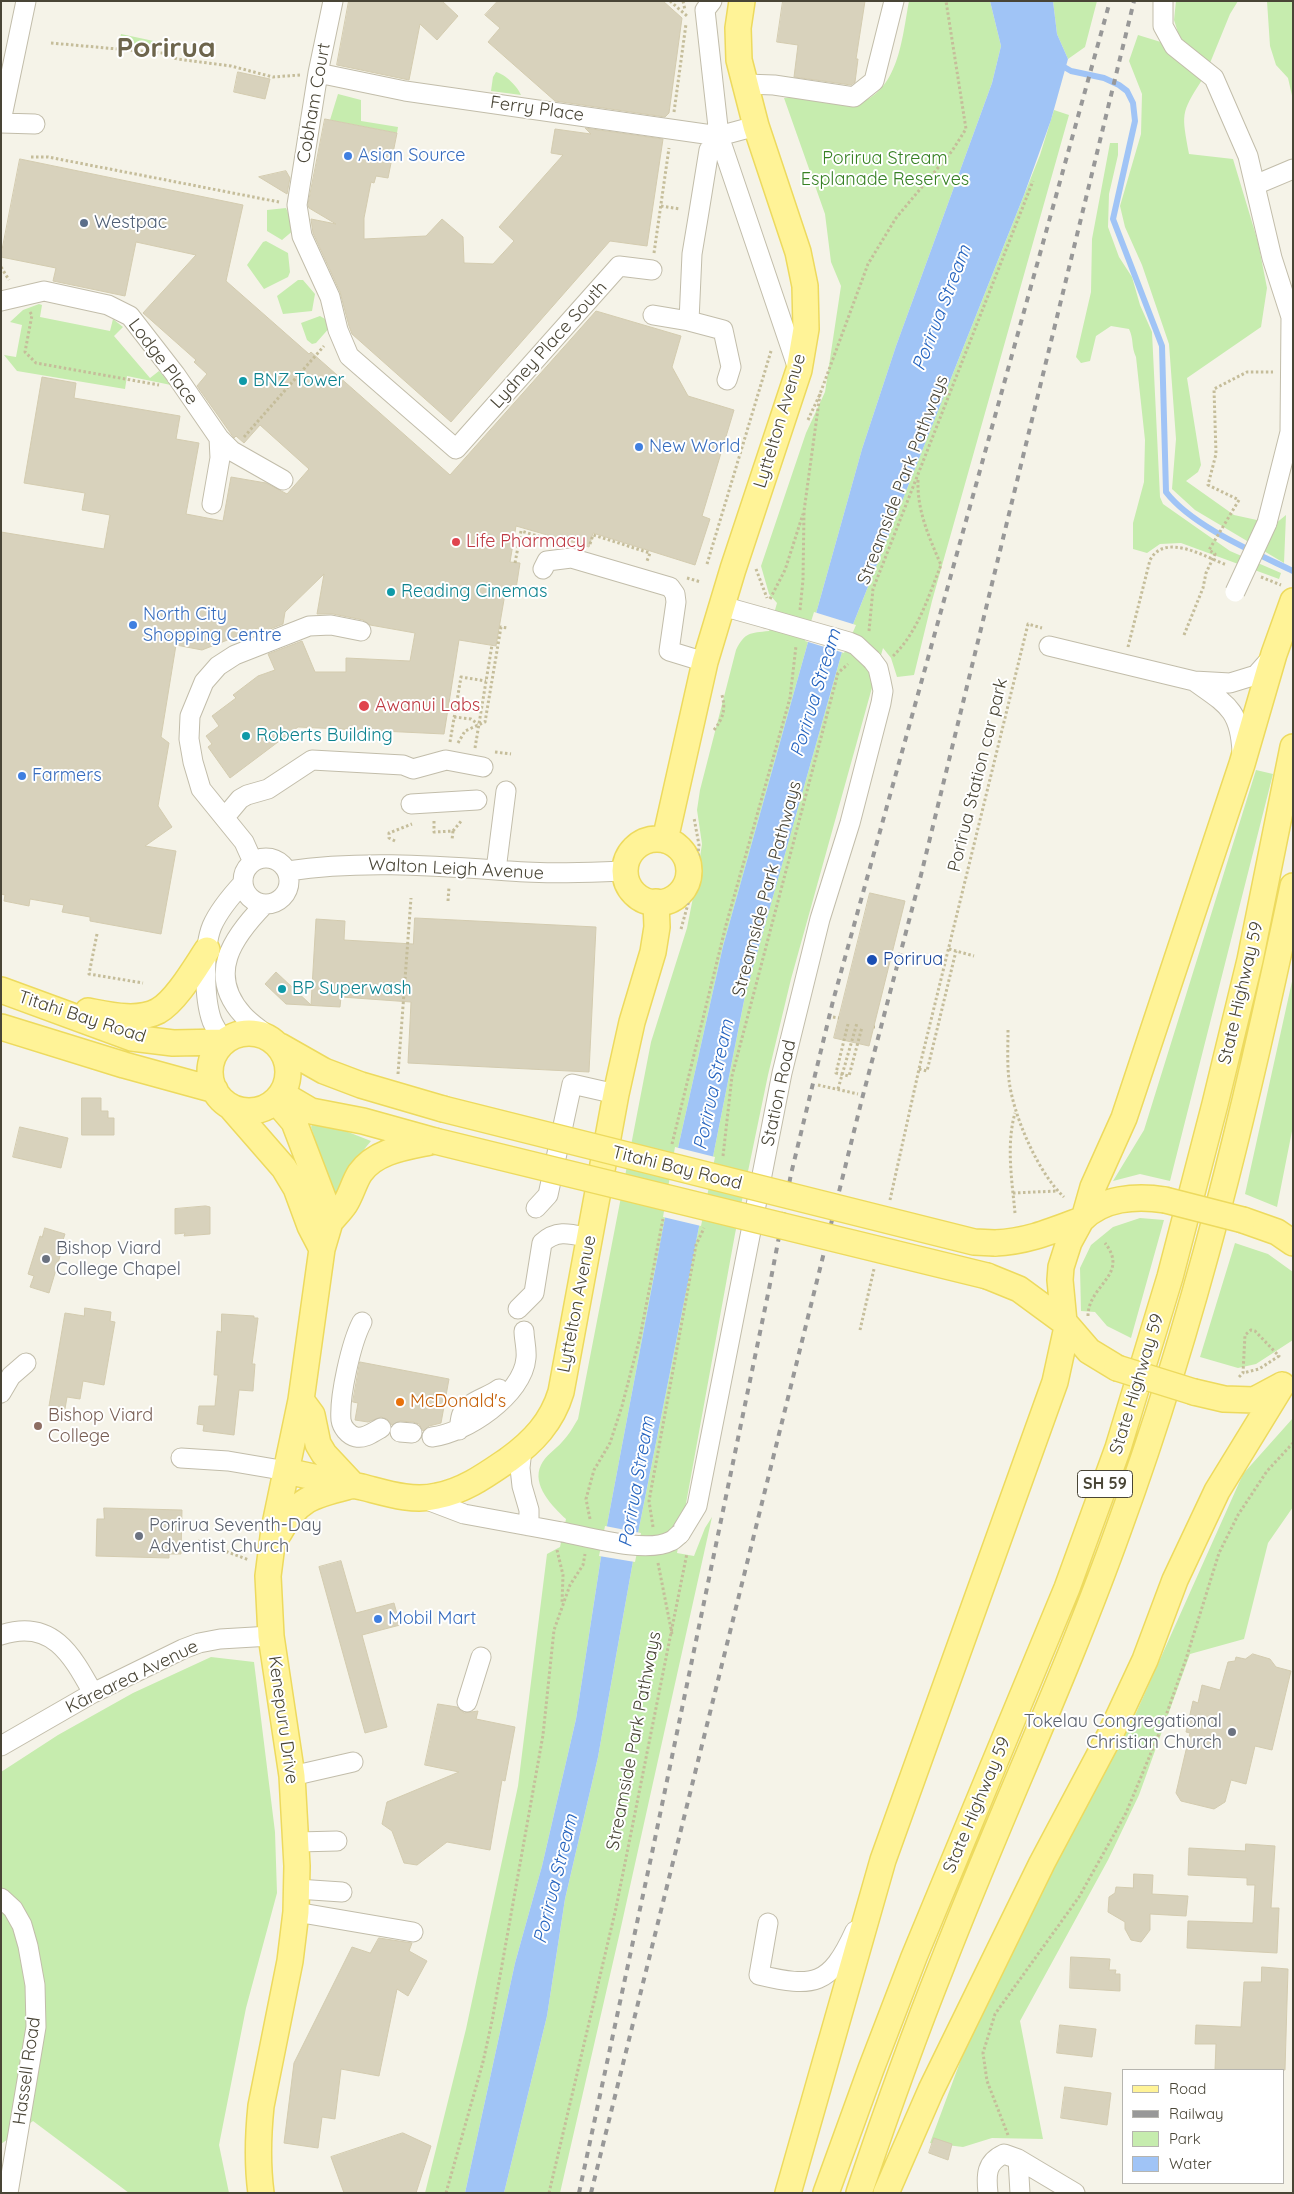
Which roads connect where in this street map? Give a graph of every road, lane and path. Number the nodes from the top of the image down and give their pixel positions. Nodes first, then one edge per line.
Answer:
1 (26, 1) edge
2 (333, 1) edge
3 (670, 1) edge
4 (712, 1) edge
5 (742, 1) edge
6 (894, 1) edge
7 (946, 1) edge
8 (1163, 1) edge
9 (51, 43) dead end
10 (318, 73) junction
11 (746, 84) junction
12 (1, 122) edge
13 (35, 124) dead end
14 (756, 126) junction
15 (672, 129) junction
16 (719, 136) junction
17 (31, 157) dead end
18 (1293, 168) edge
19 (1034, 181) dead end
20 (1255, 185) junction
21 (297, 205) junction
22 (2, 268) edge
23 (652, 270) joint
24 (12, 285) dead end
25 (1, 301) edge
26 (28, 308) dead end
27 (653, 315) dead end
28 (689, 322) junction
29 (338, 330) junction
30 (799, 370) junction
31 (1291, 371) junction
32 (727, 380) dead end
33 (168, 386) dead end
34 (226, 444) junction
35 (456, 450) joint
36 (918, 477) junction
37 (284, 480) dead end
38 (212, 504) dead end
39 (804, 511) junction
40 (1212, 559) junction
41 (1230, 566) dead end
42 (755, 567) dead end
43 (542, 569) dead end
44 (1257, 575) dead end
45 (687, 578) dead end
46 (701, 582) dead end
47 (1235, 592) dead end
48 (1290, 594) edge
49 (722, 606) junction
50 (767, 610) junction
51 (800, 613) dead end
52 (508, 628) dead end
53 (362, 631) dead end
54 (1184, 635) dead end
55 (1048, 637) joint
56 (865, 638) dead end
57 (797, 640) dead end
58 (492, 645) dead end
59 (1127, 648) dead end
60 (1274, 654) junction
61 (880, 660) junction
62 (705, 662) junction
63 (850, 662) dead end
64 (1194, 681) junction
65 (486, 682) junction
66 (454, 716) junction
67 (479, 724) junction
68 (476, 742) dead end
69 (449, 743) dead end
70 (457, 744) dead end
71 (1293, 747) edge
72 (511, 754) dead end
73 (485, 758) joint
74 (1242, 764) junction
75 (506, 791) dead end
76 (477, 800) dead end
77 (411, 804) dead end
78 (433, 816) dead end
79 (225, 817) junction
80 (417, 822) dead end
81 (452, 840) dead end
82 (665, 840) junction
83 (395, 841) dead end
84 (253, 862) junction
85 (496, 870) junction
86 (625, 871) junction
87 (288, 872) junction
88 (243, 882) junction
89 (1293, 886) edge
90 (449, 887) dead end
91 (411, 898) dead end
92 (448, 901) dead end
93 (656, 902) junction
94 (264, 905) junction
95 (97, 934) dead end
96 (949, 949) junction
97 (207, 950) junction
98 (956, 951) junction
99 (974, 956) dead end
100 (143, 984) dead end
101 (1, 990) edge
102 (32, 1001) junction
103 (833, 1017) dead end
104 (839, 1018) dead end
105 (857, 1023) dead end
106 (848, 1024) dead end
107 (862, 1027) dead end
108 (2, 1029) edge
109 (1008, 1030) dead end
110 (224, 1042) junction
111 (275, 1042) junction
112 (920, 1069) junction
113 (842, 1075) junction
114 (397, 1080) dead end
115 (818, 1085) dead end
116 (838, 1089) junction
117 (616, 1094) junction
118 (858, 1094) dead end
119 (222, 1098) junction
120 (279, 1098) junction
121 (1015, 1113) junction
122 (435, 1141) junction
123 (671, 1152) dead end
124 (723, 1158) dead end
125 (1058, 1192) junction
126 (1013, 1193) junction
127 (1064, 1197) dead end
128 (889, 1204) dead end
129 (536, 1208) dead end
130 (1015, 1213) dead end
131 (663, 1217) dead end
132 (1083, 1218) junction
133 (330, 1222) junction
134 (705, 1223) dead end
135 (590, 1238) junction
136 (1105, 1242) dead end
137 (1293, 1243) edge
138 (322, 1249) junction
139 (876, 1262) dead end
140 (518, 1308) dead end
141 (362, 1322) dead end
142 (1073, 1322) junction
143 (860, 1330) dead end
144 (524, 1331) dead end
145 (26, 1362) dead end
146 (1243, 1372) junction
147 (1233, 1380) dead end
148 (1287, 1380) edge
149 (1, 1393) edge
150 (301, 1400) junction
151 (381, 1428) dead end
152 (432, 1437) dead end
153 (1293, 1443) edge
154 (522, 1449) junction
155 (181, 1458) dead end
156 (287, 1471) junction
157 (353, 1485) junction
158 (422, 1498) junction
159 (591, 1523) dead end
160 (529, 1526) junction
161 (653, 1530) dead end
162 (559, 1537) junction
163 (198, 1541) dead end
164 (684, 1542) junction
165 (271, 1547) junction
166 (586, 1548) dead end
167 (657, 1559) dead end
168 (250, 1560) dead end
169 (562, 1606) junction
170 (672, 1634) junction
171 (1, 1635) edge
172 (271, 1636) junction
173 (481, 1657) dead end
174 (93, 1693) junction
175 (467, 1702) dead end
176 (1, 1746) edge
177 (353, 1762) dead end
178 (292, 1776) junction
179 (337, 1841) dead end
180 (298, 1842) junction
181 (883, 1860) junction
182 (342, 1892) dead end
183 (1, 1898) edge
184 (296, 1900) junction
185 (768, 1923) dead end
186 (413, 1932) dead end
187 (1018, 2159) junction
188 (8, 2193) edge
189 (261, 2193) edge
190 (446, 2193) edge
191 (549, 2193) edge
192 (788, 2193) edge
193 (826, 2193) edge
194 (859, 2193) edge
195 (886, 2193) edge
196 (988, 2193) edge
197 (1020, 2193) edge
198 (1075, 2193) edge

1 - 12 street
2 - 10 street, Cobham Court
3 - 15 path
4 - 16 street
5 - 11 main road, Lyttelton Avenue
6 - 11 street
7 - 39 path
8 - 20 street
9 - 10 path
10 - 15 street, Ferry Place
10 - 21 street, Cobham Court
11 - 14 main road, Lyttelton Avenue
12 - 13 street
14 - 16 street, Ferry Place
14 - 30 main road, Lyttelton Avenue
15 - 16 street, Ferry Place
15 - 23 path
16 - 28 street
16 - 30 street
17 - 21 path
18 - 20 street
19 - 36 path, Streamside Park Pathways
20 - 31 street
21 - 29 street, Cobham Court
22 - 24 path
23 - 35 street, Lydney Place South
25 - 34 street, Lodge Place
26 - 33 path
27 - 28 street
28 - 32 street
29 - 34 path
29 - 35 street, Cobham Court
30 - 49 main road, Lyttelton Avenue
31 - 40 path
31 - 47 street, bridge
34 - 37 street
34 - 38 street
36 - 56 path, Streamside Park Pathways
36 - 61 path
39 - 50 path
39 - 51 path
40 - 41 path
40 - 54 path
40 - 59 path
42 - 50 path
43 - 62 street
44 - 48 path
45 - 46 path
48 - 60 main road
49 - 50 street, Station Road
49 - 62 main road, Lyttelton Avenue
50 - 61 street, Station Road, bridge
52 - 67 path
53 - 79 street
55 - 64 street
55 - 96 path, Porirua Station car park
57 - 123 path, Streamside Park Pathways
58 - 65 path
60 - 64 street
60 - 74 main road
61 - 164 street, Station Road
62 - 82 main road, Lyttelton Avenue
63 - 124 path, Streamside Park Pathways
64 - 74 street
65 - 66 path
65 - 67 path
66 - 67 path
66 - 69 path
67 - 68 path
67 - 70 path
71 - 193 main road, State Highway 59 / SH 59
72 - 73 path
73 - 79 street
74 - 132 main road
75 - 85 street
76 - 77 street
78 - 81 path
79 - 84 street
80 - 83 path
82 - 86 main road
82 - 93 main road
84 - 87 street
84 - 88 street
85 - 86 street, Walton Leigh Avenue
85 - 87 street, Walton Leigh Avenue
86 - 93 main road
87 - 94 street
88 - 94 street
88 - 97 street
89 - 194 main road, State Highway 59 / SH 59
90 - 92 path
91 - 114 path
93 - 117 main road, Lyttelton Avenue
94 - 111 street
95 - 100 path
96 - 98 path
96 - 112 path
97 - 102 main road
97 - 110 street
98 - 99 path
98 - 112 path
101 - 102 main road, Titahi Bay Road
102 - 110 main road, Titahi Bay Road
103 - 104 path
105 - 113 path
106 - 113 path
107 - 113 path
108 - 119 main road, Titahi Bay Road
109 - 121 path
110 - 111 main road
110 - 119 main road
111 - 120 main road
111 - 132 main road, Titahi Bay Road, bridge
112 - 128 path
113 - 116 path
115 - 116 path
116 - 118 path
117 - 129 street
117 - 135 main road, Lyttelton Avenue
119 - 120 main road
119 - 138 main road
120 - 122 main road, Titahi Bay Road
120 - 133 main road
121 - 125 path
121 - 126 path
122 - 133 main road
122 - 142 main road, Titahi Bay Road, bridge
125 - 126 path
125 - 127 path
126 - 130 path
131 - 159 path
132 - 137 main road, Titahi Bay Road, bridge
132 - 142 main road
133 - 138 main road, Kenepuru Drive
134 - 161 path
135 - 140 street
135 - 154 main road, Lyttelton Avenue
136 - 142 path
138 - 150 main road, Kenepuru Drive
139 - 143 path
141 - 151 street
142 - 148 main road, Titahi Bay Road, bridge
142 - 181 main road
144 - 152 street
145 - 149 street
146 - 146 path
146 - 147 path
148 - 195 main road
150 - 156 main road, Kenepuru Drive
150 - 157 main road
153 - 187 path
154 - 158 main road, Lyttelton Avenue
154 - 160 street
155 - 156 street
156 - 157 main road, Lyttelton Avenue
156 - 165 main road, Kenepuru Drive
157 - 158 main road, Lyttelton Avenue
157 - 165 main road
158 - 160 street
160 - 162 street
162 - 164 street, bridge
162 - 169 path
163 - 168 path
164 - 170 path
165 - 172 main road, Kenepuru Drive
166 - 169 path
167 - 170 path, Streamside Park Pathways
169 - 190 path
170 - 191 path, Streamside Park Pathways
171 - 174 street
172 - 174 street, Kārearea Avenue
172 - 178 main road, Kenepuru Drive
173 - 175 street
174 - 176 street, Kārearea Avenue
177 - 178 street
178 - 180 main road, Kenepuru Drive
179 - 180 street
180 - 184 main road, Kenepuru Drive
181 - 185 street
181 - 192 main road
182 - 184 street
183 - 188 street, Hassell Road
184 - 186 street
184 - 189 main road, Kenepuru Drive
187 - 196 street
187 - 197 street
187 - 198 street

